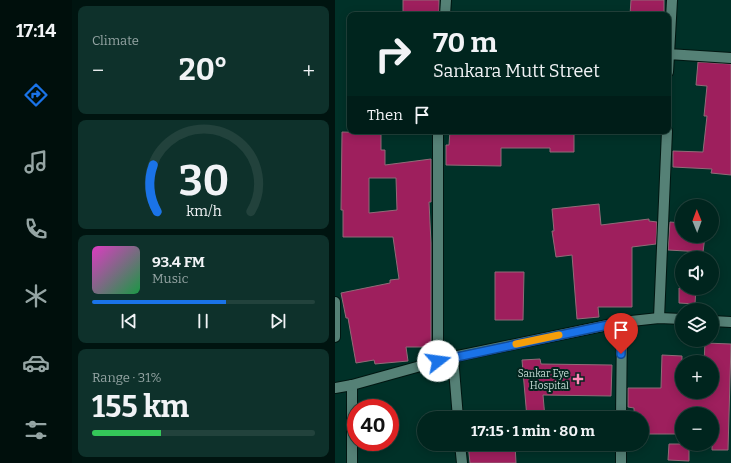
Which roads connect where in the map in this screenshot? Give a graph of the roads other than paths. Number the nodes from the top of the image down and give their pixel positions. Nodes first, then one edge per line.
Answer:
1 (445, 0) edge
2 (672, 0) edge
3 (445, 12) edge
4 (671, 14) edge
5 (671, 54) edge
6 (731, 58) edge
7 (438, 134) edge
8 (667, 134) edge
9 (335, 302) edge
10 (659, 318) junction
11 (675, 319) edge
12 (719, 321) edge
13 (622, 322) junction
14 (731, 322) edge
15 (335, 337) edge
16 (453, 357) junction
17 (438, 361) junction
18 (352, 385) junction
19 (335, 388) edge
20 (457, 411) edge
21 (621, 411) edge
22 (461, 451) edge
23 (621, 451) edge
24 (352, 463) edge
25 (462, 463) edge
26 (621, 463) edge

1 - 3 street
2 - 4 street
5 - 6 street
7 - 17 street
8 - 10 street
9 - 15 street
10 - 11 street
10 - 13 street
12 - 14 street
13 - 16 street
13 - 21 street
16 - 17 street
16 - 20 street
17 - 18 street
18 - 19 street
18 - 24 street
22 - 25 street
23 - 26 street

